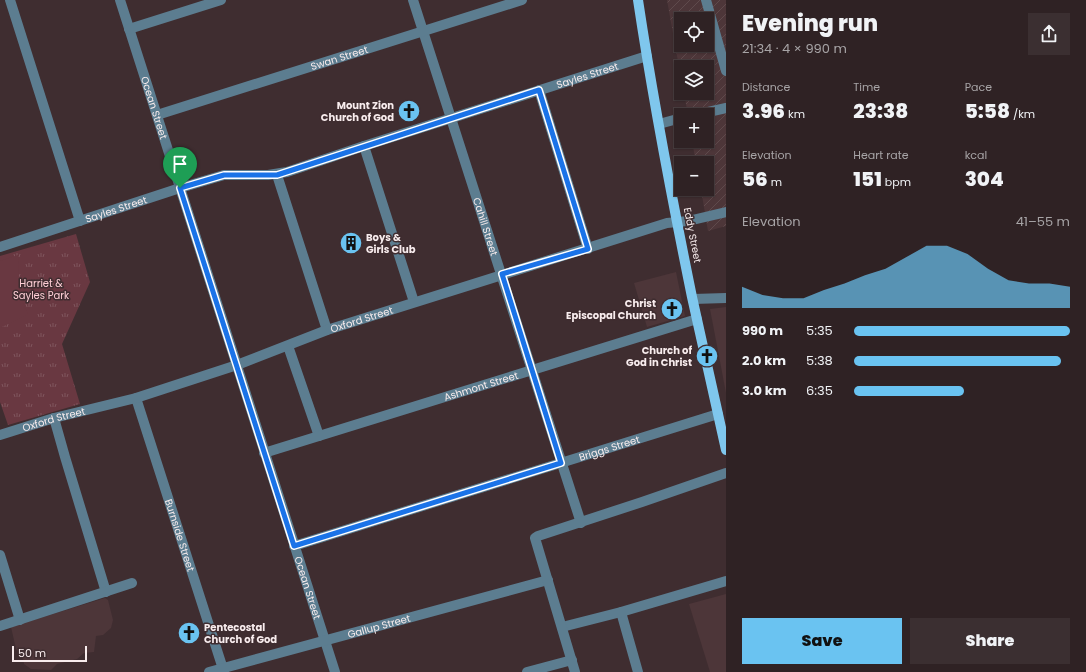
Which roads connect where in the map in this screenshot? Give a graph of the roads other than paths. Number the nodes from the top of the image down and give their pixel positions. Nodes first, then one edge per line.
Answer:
1 (10, 0) edge
2 (120, 0) edge
3 (221, 0) edge
4 (413, 0) edge
5 (522, 0) edge
6 (638, 0) edge
7 (706, 0) edge
8 (129, 29) junction
9 (424, 32) junction
10 (647, 56) junction
11 (726, 71) edge
12 (539, 90) junction
13 (726, 108) edge
14 (714, 111) edge
15 (157, 115) junction
16 (451, 118) junction
17 (674, 120) edge
18 (659, 124) junction
19 (364, 146) junction
20 (277, 175) junction
21 (180, 188) junction
22 (726, 212) edge
23 (80, 220) junction
24 (678, 221) junction
25 (0, 247) edge
26 (588, 249) junction
27 (502, 274) junction
28 (726, 298) edge
29 (693, 299) junction
30 (414, 302) junction
31 (697, 319) junction
32 (327, 330) junction
33 (288, 346) junction
34 (237, 366) junction
35 (531, 370) junction
36 (136, 398) junction
37 (718, 414) junction
38 (54, 418) junction
39 (0, 435) edge
40 (319, 436) junction
41 (726, 450) edge
42 (264, 453) junction
43 (561, 463) junction
44 (726, 473) edge
45 (581, 523) junction
46 (294, 546) junction
47 (0, 555) edge
48 (548, 580) junction
49 (726, 581) edge
50 (132, 583) dead end
51 (106, 592) junction
52 (622, 612) junction
53 (20, 620) junction
54 (0, 626) edge
55 (562, 627) junction
56 (324, 641) junction
57 (572, 660) junction
58 (223, 670) edge
59 (209, 672) edge
60 (335, 672) edge
61 (527, 672) edge
62 (575, 672) edge
63 (638, 672) edge

1 - 23 street
2 - 8 street, Ocean Street
3 - 8 street
4 - 9 street, Cahill Street
5 - 9 street, Swan Street
6 - 10 main road, Eddy Street
7 - 11 street
8 - 15 street, Ocean Street
9 - 15 street, Swan Street
9 - 16 street, Cahill Street
10 - 12 street, Sayles Street
10 - 18 main road, Eddy Street
12 - 16 street, Sayles Street
12 - 26 street
13 - 14 street
15 - 21 street, Ocean Street
16 - 19 street, Sayles Street
16 - 27 street, Cahill Street
17 - 18 street
18 - 24 main road, Eddy Street
19 - 20 street, Sayles Street
19 - 30 street
20 - 21 street, Sayles Street
20 - 32 street
21 - 23 street, Sayles Street
21 - 34 street, Ocean Street
22 - 24 street, Oxford Street
23 - 25 street, Sayles Street
24 - 26 street, Oxford Street
24 - 29 main road, Eddy Street
26 - 27 street, Oxford Street
27 - 30 street, Oxford Street
27 - 35 street, Cahill Street
28 - 29 street
29 - 31 main road, Eddy Street
30 - 32 street, Oxford Street
31 - 35 street, Ashmont Street
31 - 37 main road, Eddy Street
32 - 33 street, Oxford Street
33 - 34 street, Oxford Street
33 - 40 street
34 - 36 street, Oxford Street
34 - 42 street, Ocean Street
35 - 40 street, Ashmont Street
35 - 43 street, Cahill Street
36 - 38 street, Oxford Street
36 - 58 street, Burnside Street
37 - 41 main road, Eddy Street
37 - 43 street, Briggs Street
38 - 39 street, Oxford Street
38 - 51 street
40 - 42 street, Ashmont Street
42 - 46 street, Ocean Street
43 - 45 street, Cahill Street
43 - 46 street, Briggs Street
44 - 45 street
45 - 48 street
46 - 56 street, Ocean Street
47 - 53 street
48 - 55 street
48 - 56 street, Gallup Street
49 - 52 street
50 - 51 street
51 - 53 street
52 - 55 street
52 - 63 street
53 - 54 street
55 - 57 street
56 - 58 street, Gallup Street
56 - 60 street, Ocean Street
57 - 61 street
57 - 62 street
58 - 59 street, Gallup Street

